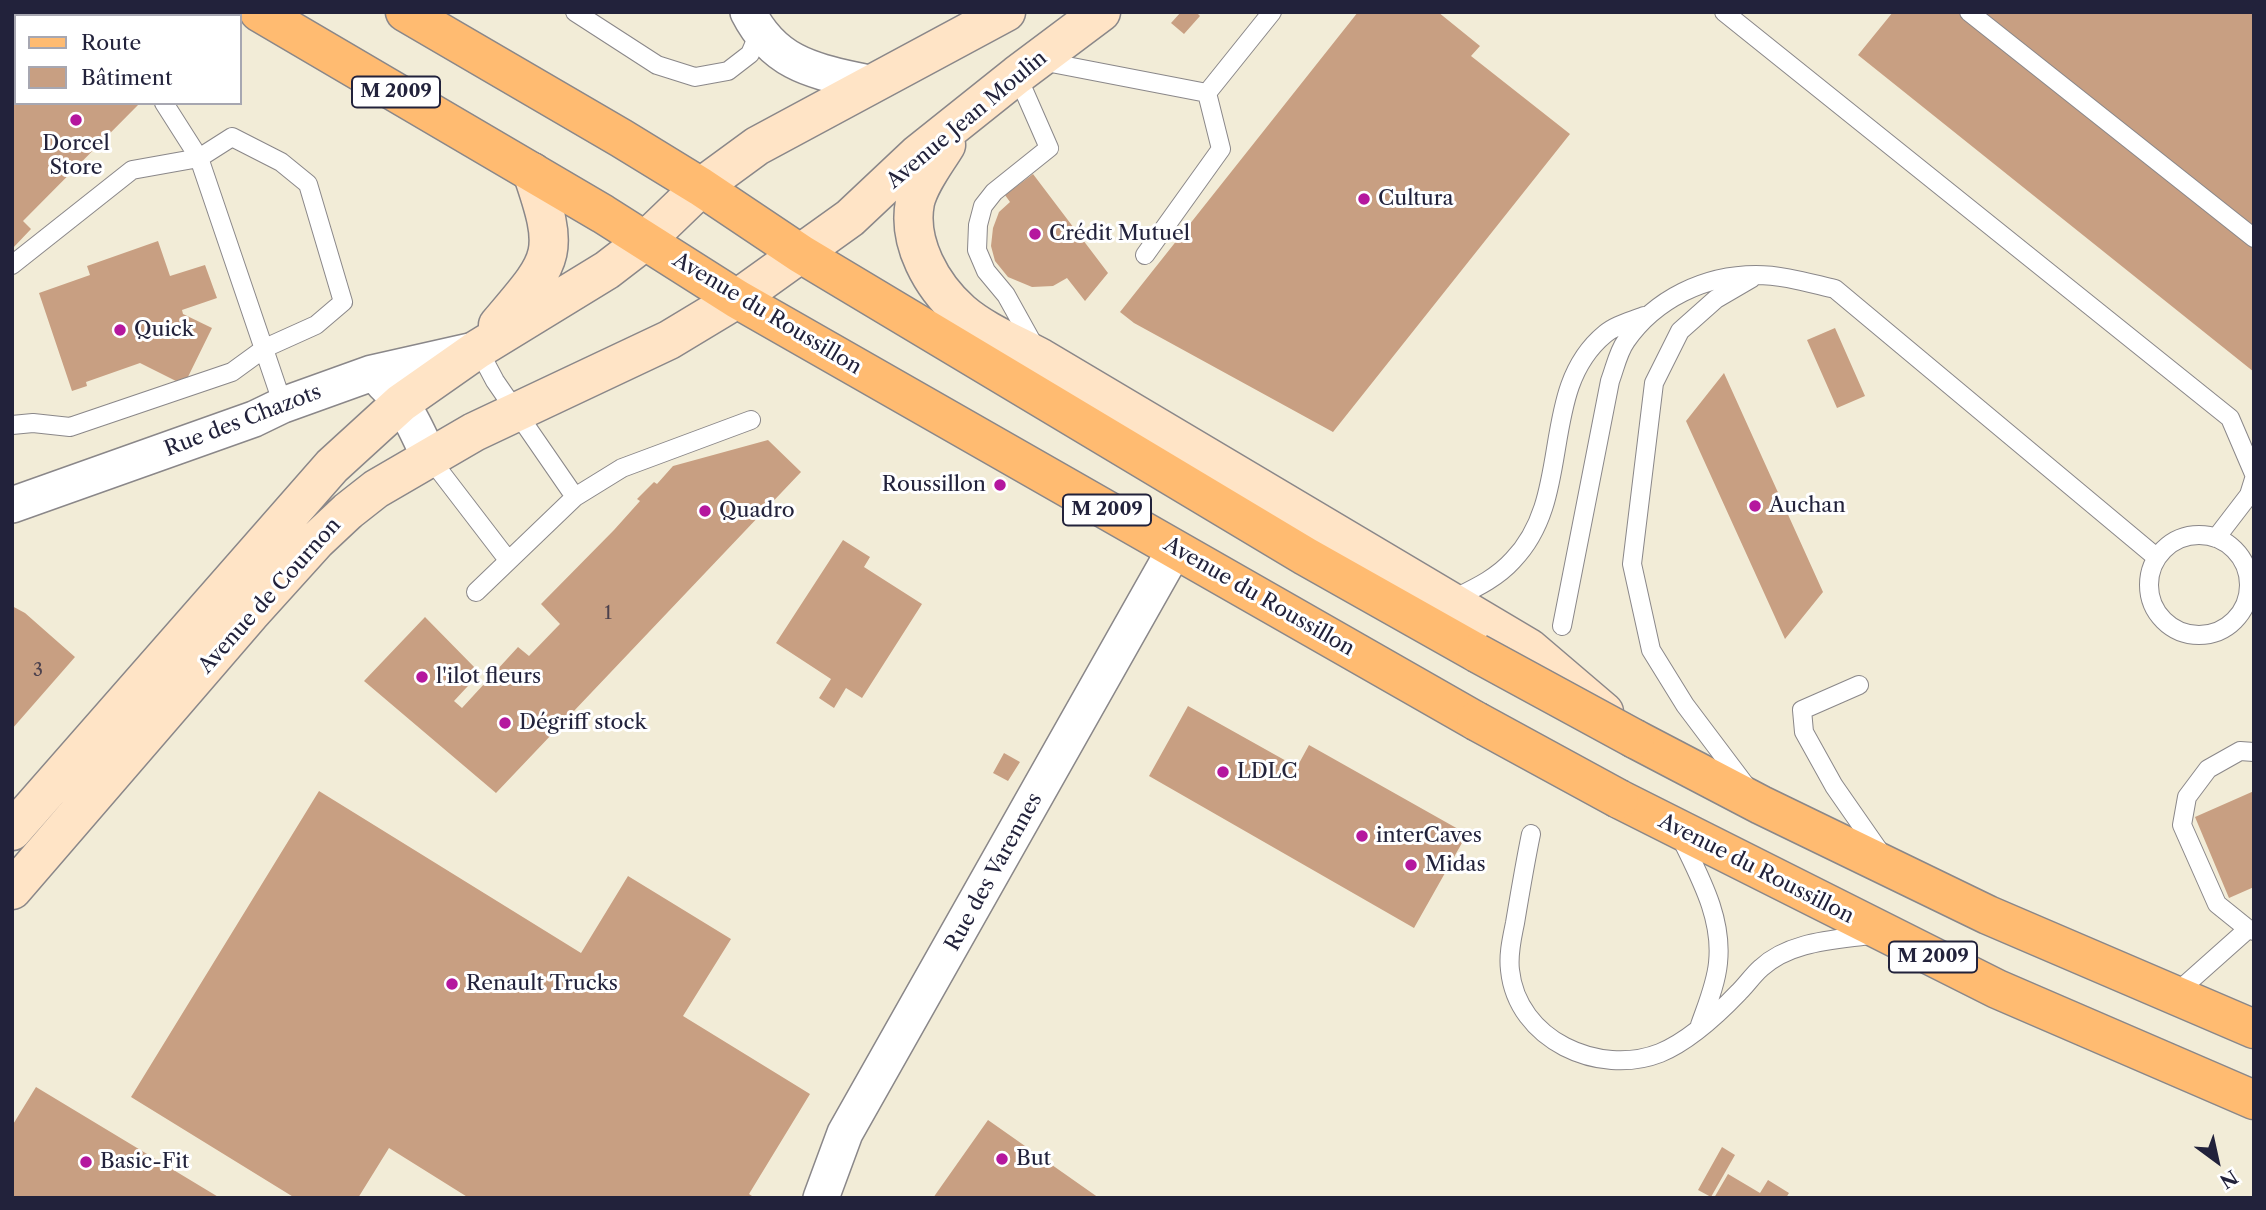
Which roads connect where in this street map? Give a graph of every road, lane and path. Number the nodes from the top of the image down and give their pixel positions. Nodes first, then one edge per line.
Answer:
1 (259, 12) edge
2 (405, 12) edge
3 (575, 12) edge
4 (1006, 12) edge
5 (1101, 12) edge
6 (1272, 12) edge
7 (1724, 12) edge
8 (1969, 12) edge
9 (754, 22) edge
10 (1028, 67) junction
11 (872, 84) junction
12 (1207, 93) junction
13 (165, 105) edge
14 (962, 118) junction
15 (199, 158) junction
16 (532, 172) junction
17 (701, 187) junction
18 (2254, 238) edge
19 (646, 240) junction
20 (801, 254) junction
21 (1145, 255) dead end
22 (12, 265) edge
23 (1756, 275) junction
24 (737, 299) junction
25 (1650, 313) junction
26 (265, 348) junction
27 (478, 349) junction
28 (1001, 351) junction
29 (372, 373) junction
30 (401, 403) junction
31 (283, 405) junction
32 (517, 412) junction
33 (751, 420) dead end
34 (12, 425) edge
35 (429, 457) junction
36 (2254, 476) edge
37 (575, 497) junction
38 (12, 505) edge
39 (2216, 538) junction
40 (1175, 549) junction
41 (2156, 557) junction
42 (508, 561) junction
43 (2249, 561) edge
44 (476, 592) dead end
45 (1449, 601) junction
46 (1562, 626) dead end
47 (1859, 685) dead end
48 (1635, 739) junction
49 (2254, 752) edge
50 (1761, 805) junction
51 (1677, 830) junction
52 (12, 831) edge
53 (1531, 834) dead end
54 (1892, 870) junction
55 (12, 890) edge
56 (2251, 930) edge
57 (1883, 933) junction
58 (2175, 994) junction
59 (1699, 1028) junction
60 (2254, 1029) edge
61 (2254, 1100) edge
62 (821, 1198) edge

1 - 16 main road, Avenue du Roussillon / M 2009
2 - 17 main road, M 2009
3 - 9 lane
4 - 11 main road
5 - 10 main road, Avenue Jean Moulin
6 - 12 lane
7 - 36 lane
8 - 18 lane
9 - 11 street
10 - 12 lane
10 - 14 main road, Avenue Jean Moulin
10 - 28 lane
11 - 17 main road
12 - 21 lane
13 - 15 lane
14 - 20 main road, Avenue Jean Moulin
14 - 28 main road
15 - 22 lane
15 - 26 lane
15 - 26 lane
16 - 19 main road, Avenue du Roussillon / M 2009
16 - 27 main road
17 - 19 main road, Avenue de Cournon
17 - 20 main road, M 2009
19 - 24 main road, Avenue du Roussillon / M 2009
19 - 27 main road, Avenue de Cournon
20 - 24 main road, Avenue Jean Moulin
20 - 28 main road, M 2009
23 - 25 lane
23 - 41 lane
23 - 50 lane
24 - 32 main road, Avenue de Cournon
24 - 40 main road, Avenue du Roussillon / M 2009
25 - 45 lane
25 - 46 lane
26 - 31 lane
26 - 34 lane
27 - 29 street, Rue des Chazots
27 - 30 main road, Avenue de Cournon
27 - 32 lane
28 - 45 main road
28 - 48 main road, M 2009, bridge
29 - 30 street
29 - 31 street, Rue des Chazots
30 - 35 street
30 - 52 main road, Avenue de Cournon
31 - 38 street, Rue des Chazots
32 - 35 main road, Avenue de Cournon
32 - 37 lane
33 - 37 lane
35 - 42 lane
35 - 55 main road, Avenue de Cournon
36 - 39 lane
37 - 42 lane
39 - 41 lane
39 - 43 lane
40 - 51 main road, Avenue du Roussillon / M 2009, bridge
40 - 62 street, Rue des Varennes
41 - 43 lane
42 - 44 lane
45 - 48 main road
47 - 54 lane
48 - 50 main road, M 2009
49 - 56 lane
50 - 54 main road, M 2009
51 - 57 main road, Avenue du Roussillon / M 2009
51 - 59 lane
53 - 59 lane
54 - 58 main road, M 2009
56 - 58 lane
57 - 59 lane
57 - 61 main road, Avenue du Roussillon / M 2009
58 - 60 main road, M 2009

